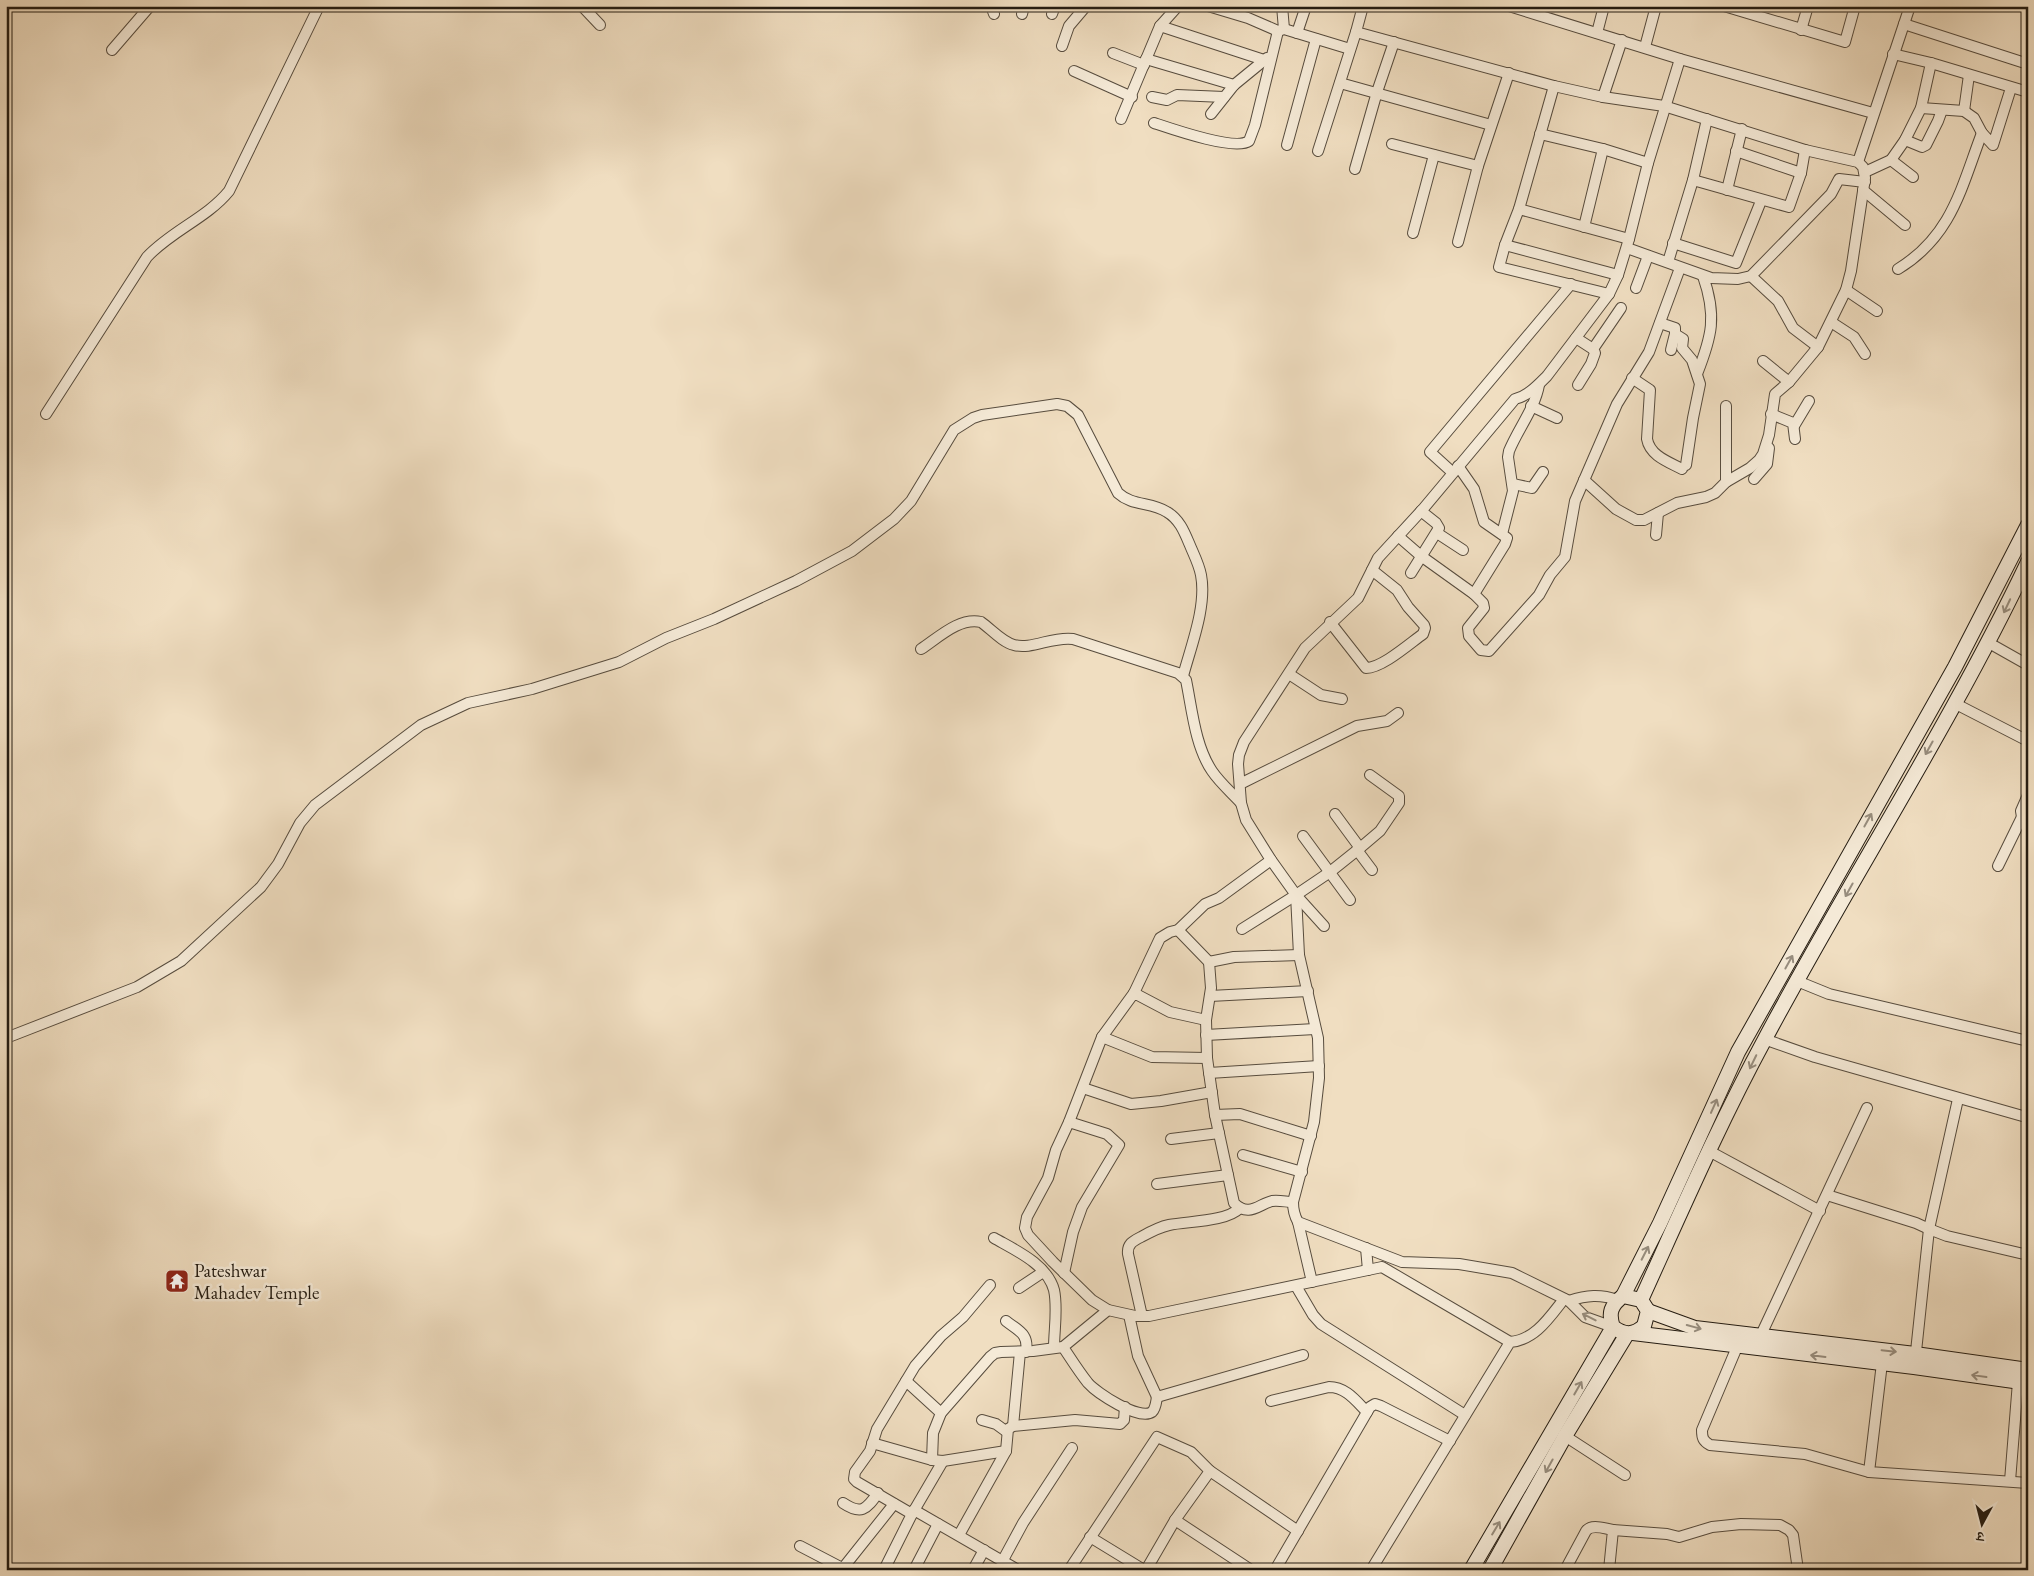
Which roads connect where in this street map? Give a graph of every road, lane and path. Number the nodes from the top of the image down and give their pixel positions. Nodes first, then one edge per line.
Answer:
1 (150, 6) edge
2 (319, 6) edge
3 (582, 6) edge
4 (1086, 6) edge
5 (1178, 6) edge
6 (1248, 6) edge
7 (1282, 6) edge
8 (1306, 6) edge
9 (1363, 6) edge
10 (1509, 6) edge
11 (1604, 6) edge
12 (1656, 6) edge
13 (1808, 6) edge
14 (1855, 6) edge
15 (1910, 6) edge
16 (1211, 7) edge
17 (1731, 7) edge
18 (1544, 11) edge
19 (1248, 18) junction
20 (1904, 24) junction
21 (600, 25) dead end
22 (1160, 26) junction
23 (1281, 30) junction
24 (1801, 30) junction
25 (1356, 32) junction
26 (1297, 33) junction
27 (1597, 33) junction
28 (1316, 39) junction
29 (1622, 40) junction
30 (1394, 42) junction
31 (1062, 46) dead end
32 (1645, 47) junction
33 (1350, 49) junction
34 (112, 50) dead end
35 (1113, 53) dead end
36 (1893, 54) junction
37 (1268, 57) junction
38 (1680, 59) junction
39 (1145, 62) junction
40 (1931, 63) junction
41 (2028, 64) edge
42 (1074, 71) dead end
43 (1509, 73) junction
44 (1969, 75) junction
45 (1340, 83) junction
46 (1234, 85) junction
47 (1554, 86) junction
48 (2011, 88) junction
49 (1377, 92) junction
50 (2028, 92) edge
51 (1132, 97) junction
52 (1152, 97) dead end
53 (1224, 97) junction
54 (1603, 97) junction
55 (1664, 106) junction
56 (1921, 108) junction
57 (1942, 110) junction
58 (1964, 111) junction
59 (1874, 113) junction
60 (1211, 114) dead end
61 (1121, 119) dead end
62 (1707, 119) junction
63 (1154, 123) dead end
64 (1491, 125) junction
65 (1742, 130) junction
66 (1982, 133) junction
67 (1540, 134) junction
68 (1905, 140) junction
69 (1392, 144) dead end
70 (1287, 145) dead end
71 (1603, 149) junction
72 (1805, 150) junction
73 (1318, 151) dead end
74 (1736, 151) junction
75 (1434, 155) junction
76 (1892, 160) junction
77 (1648, 162) junction
78 (1858, 162) junction
79 (1478, 166) junction
80 (1356, 169) dead end
81 (1801, 173) junction
82 (1913, 177) dead end
83 (1693, 180) junction
84 (1864, 181) junction
85 (1727, 190) junction
86 (1761, 201) junction
87 (1519, 209) junction
88 (1905, 225) dead end
89 (1584, 227) junction
90 (1413, 233) dead end
91 (1458, 242) dead end
92 (1628, 243) junction
93 (1673, 243) junction
94 (1505, 245) junction
95 (1648, 256) junction
96 (1668, 262) junction
97 (1680, 268) junction
98 (1898, 269) dead end
99 (1618, 275) junction
100 (1703, 276) junction
101 (1751, 276) junction
102 (1571, 284) junction
103 (1636, 288) dead end
104 (1846, 290) junction
105 (1609, 294) junction
106 (1621, 308) dead end
107 (1877, 311) dead end
108 (1831, 322) junction
109 (1660, 323) junction
110 (1675, 334) junction
111 (1576, 338) junction
112 (1818, 348) junction
113 (1593, 349) junction
114 (1671, 350) dead end
115 (1865, 354) dead end
116 (1763, 361) dead end
117 (1697, 374) junction
118 (1632, 378) junction
119 (1789, 382) junction
120 (1578, 384) dead end
121 (1539, 385) junction
122 (1809, 401) dead end
123 (1531, 406) junction
124 (1726, 406) dead end
125 (46, 414) dead end
126 (1771, 414) junction
127 (1557, 418) dead end
128 (1794, 426) junction
129 (1769, 435) junction
130 (1794, 439) dead end
131 (1455, 469) junction
132 (1543, 472) dead end
133 (1754, 479) dead end
134 (1584, 480) junction
135 (1726, 482) junction
136 (1512, 484) junction
137 (1421, 511) junction
138 (1658, 514) junction
139 (2028, 525) edge
140 (1437, 533) junction
141 (1502, 534) junction
142 (1656, 534) dead end
143 (1398, 536) junction
144 (1463, 550) dead end
145 (1421, 556) junction
146 (2028, 562) edge
147 (1372, 570) junction
148 (1410, 573) dead end
149 (2024, 579) edge
150 (1474, 594) junction
151 (1330, 622) junction
152 (1989, 643) junction
153 (921, 649) dead end
154 (2028, 665) edge
155 (1289, 674) junction
156 (1183, 676) junction
157 (1342, 699) dead end
158 (1954, 703) junction
159 (1398, 713) dead end
160 (2028, 741) edge
161 (1370, 776) dead end
162 (1240, 784) junction
163 (2028, 795) edge
164 (1241, 803) junction
165 (1335, 814) dead end
166 (2025, 818) edge
167 (1303, 836) dead end
168 (1359, 849) junction
169 (1271, 860) junction
170 (1998, 866) dead end
171 (1372, 870) dead end
172 (1330, 872) junction
173 (1296, 895) junction
174 (1350, 900) dead end
175 (1324, 926) dead end
176 (1242, 929) dead end
177 (1178, 930) junction
178 (1299, 955) junction
179 (1209, 962) junction
180 (1797, 981) junction
181 (1308, 991) junction
182 (1134, 993) junction
183 (1210, 996) junction
184 (1206, 1020) junction
185 (1315, 1029) junction
186 (1208, 1035) junction
187 (1102, 1037) junction
188 (6, 1038) edge
189 (1764, 1039) junction
190 (2028, 1041) edge
191 (1207, 1058) junction
192 (1319, 1066) junction
193 (1211, 1073) junction
194 (1083, 1088) junction
195 (1212, 1092) junction
196 (1958, 1099) junction
197 (1867, 1108) dead end
198 (1217, 1115) junction
199 (2026, 1117) dead end
200 (1068, 1122) junction
201 (1219, 1133) junction
202 (1310, 1136) junction
203 (1171, 1139) dead end
204 (1709, 1151) junction
205 (1243, 1155) dead end
206 (1302, 1172) junction
207 (1228, 1175) junction
208 (1157, 1184) dead end
209 (1827, 1195) junction
210 (1294, 1202) junction
211 (1246, 1209) junction
212 (1820, 1211) junction
213 (1298, 1222) junction
214 (1929, 1229) junction
215 (994, 1238) dead end
216 (1366, 1248) junction
217 (2028, 1255) edge
218 (1402, 1262) junction
219 (1382, 1267) junction
220 (1368, 1270) junction
221 (1043, 1272) junction
222 (1064, 1273) junction
223 (1312, 1282) junction
224 (990, 1285) dead end
225 (1296, 1286) junction
226 (1019, 1288) dead end
227 (1620, 1298) junction
228 (1566, 1300) junction
229 (1644, 1305) junction
230 (1108, 1310) junction
231 (1129, 1315) junction
232 (1142, 1316) junction
233 (1006, 1321) dead end
234 (1613, 1327) junction
235 (1630, 1334) junction
236 (1760, 1337) junction
237 (1510, 1342) junction
238 (1737, 1347) junction
239 (1059, 1348) junction
240 (1023, 1352) junction
241 (1303, 1355) dead end
242 (1915, 1360) junction
243 (1882, 1364) junction
244 (2028, 1370) edge
245 (906, 1381) junction
246 (2023, 1382) edge
247 (1157, 1398) junction
248 (1271, 1401) dead end
249 (1125, 1408) junction
250 (1367, 1412) junction
251 (941, 1413) junction
252 (982, 1420) dead end
253 (1461, 1422) junction
254 (1010, 1429) junction
255 (1565, 1436) junction
256 (1450, 1441) junction
257 (872, 1443) junction
258 (1072, 1448) dead end
259 (1006, 1451) junction
260 (932, 1460) junction
261 (943, 1461) junction
262 (1210, 1471) junction
263 (1870, 1472) junction
264 (1626, 1475) dead end
265 (2010, 1481) junction
266 (2028, 1483) edge
267 (878, 1493) junction
268 (842, 1503) dead end
269 (894, 1504) junction
270 (913, 1512) junction
271 (1174, 1520) junction
272 (938, 1524) junction
273 (1613, 1530) junction
274 (1298, 1531) junction
275 (959, 1535) junction
276 (1090, 1537) junction
277 (800, 1546) dead end
278 (984, 1550) junction
279 (1003, 1560) junction
280 (844, 1569) edge
281 (884, 1570) edge
282 (914, 1570) edge
283 (972, 1570) edge
284 (1018, 1570) edge
285 (1069, 1570) edge
286 (1145, 1570) edge
287 (1251, 1570) edge
288 (1275, 1570) edge
289 (1371, 1570) edge
290 (1471, 1570) edge
291 (1490, 1570) edge
292 (1565, 1570) edge
293 (1609, 1570) edge
294 (1798, 1570) edge

1 - 34 street
2 - 125 street
3 - 21 street
4 - 31 street
5 - 22 street
6 - 19 street
7 - 23 street
8 - 26 street
9 - 25 street
10 - 18 street
11 - 27 street
12 - 32 street
13 - 24 street
14 - 24 street
15 - 20 street
16 - 19 street
17 - 24 street
18 - 27 street
19 - 23 street
20 - 36 street
20 - 41 street
22 - 37 street
22 - 39 street
23 - 26 street
23 - 37 street
25 - 30 street
25 - 33 street
26 - 28 street
27 - 29 street
28 - 33 street
28 - 70 street
29 - 32 street
29 - 54 street
30 - 43 street
30 - 49 street
32 - 38 street
33 - 45 street
35 - 39 street
36 - 40 street
36 - 59 street
37 - 46 street
37 - 63 street
38 - 55 street
38 - 59 street
39 - 46 street
39 - 51 street
40 - 44 street
40 - 56 street
42 - 51 street
43 - 47 street
43 - 64 street
44 - 48 street
44 - 58 street
45 - 49 street
45 - 73 street
46 - 53 street
47 - 54 street
47 - 67 street
48 - 50 street
48 - 66 street
49 - 64 street
49 - 80 street
51 - 61 street
52 - 53 street
53 - 60 street
54 - 55 street
55 - 62 street
55 - 77 street
56 - 57 street
56 - 68 street
57 - 58 street
57 - 68 street
58 - 66 street
59 - 78 street
62 - 65 street
62 - 83 street
64 - 79 street
65 - 72 street
65 - 74 street
66 - 98 street
67 - 71 street
67 - 87 street
68 - 76 street
69 - 75 street
71 - 77 street
71 - 89 street
72 - 78 street
72 - 81 street
74 - 81 street
74 - 85 street
75 - 79 street
75 - 90 street
76 - 82 street
76 - 84 street
77 - 92 street
78 - 84 street
79 - 91 street
81 - 86 street
83 - 85 street
83 - 93 street
84 - 88 street
84 - 101 street
84 - 104 street
85 - 86 street
86 - 93 street
87 - 89 street
87 - 94 street
89 - 92 street
92 - 95 street
92 - 99 street
93 - 96 street
94 - 99 street
94 - 102 street
95 - 96 street
95 - 103 street
96 - 97 street
97 - 100 street
97 - 109 street
99 - 105 street
100 - 101 street
100 - 117 street
101 - 112 street
102 - 105 street
102 - 131 street
104 - 107 street
104 - 108 street
105 - 111 street
106 - 113 street
108 - 112 street
108 - 115 street
109 - 110 street
109 - 118 street
110 - 114 street
110 - 117 street
111 - 113 street
111 - 121 street
112 - 119 street
113 - 120 street
116 - 119 street
117 - 118 street
118 - 134 street
119 - 126 street
121 - 123 street
121 - 131 street
122 - 128 street
123 - 127 street
123 - 136 street
124 - 135 street
126 - 128 street
126 - 129 street
128 - 130 street
129 - 133 street
129 - 135 street
131 - 137 street
131 - 141 street
132 - 136 street
134 - 138 street
134 - 150 street
135 - 138 street
136 - 141 street
137 - 140 street
137 - 143 street
138 - 142 street
227 -> 139 main road
140 - 144 street
140 - 145 street
141 - 150 street
143 - 145 street
143 - 147 street
145 - 148 street
145 - 150 street
146 - 149 main road
147 - 151 street
147 - 151 street
149 -> 152 main road
151 - 155 street
152 - 154 street
152 - 158 main road
153 - 156 street
155 - 157 street
155 - 162 street
156 - 164 street
156 - 188 street
158 - 160 street
158 -> 180 main road
159 - 162 street
161 - 168 street
162 - 164 street
163 - 166 street
164 - 169 street
165 - 168 street
166 - 170 street
167 - 172 street
168 - 171 street
168 - 172 street
169 - 173 street
169 - 177 street
172 - 173 street
172 - 174 street
173 - 175 street
173 - 176 street
173 - 178 street
177 - 179 street
177 - 182 street
178 - 179 street
178 - 181 street
179 - 183 street
180 - 189 main road
180 - 190 street
181 - 183 street
181 - 185 street
182 - 184 street
182 - 187 street
183 - 184 street
184 - 186 street
185 - 186 street
185 - 192 street
186 - 191 street
187 - 191 street
187 - 194 street
189 - 196 street
189 -> 204 main road
191 - 193 street
192 - 193 street
192 - 202 street
193 - 195 street
194 - 195 street
194 - 200 street
195 - 198 street
196 - 199 street
196 - 214 street
197 - 209 street
198 - 201 street
198 - 202 street
200 - 222 street
200 - 222 street
201 - 203 street
201 - 207 street
202 - 206 street
204 - 212 street
204 - 229 main road
205 - 206 street
206 - 210 street
207 - 208 street
207 - 211 street
209 - 212 street
209 - 214 street
210 - 211 street
210 - 213 street
211 - 232 street
212 - 236 street
213 - 216 street
213 - 223 street
214 - 217 street
214 - 242 street
215 - 221 street
216 - 218 street
216 - 220 street
218 - 219 street
218 - 228 street
219 - 220 street
219 - 237 street
220 - 223 street
221 - 226 street
221 - 239 street
222 - 230 street
223 - 225 street
224 - 245 street
225 - 232 street
225 - 253 street
227 - 228 street
227 - 229 main road
227 - 234 main road
234 -> 228 street
228 - 237 street
229 - 235 main road
229 -> 236 main road
230 - 231 street
230 - 239 street
231 - 232 street
231 - 247 street
233 - 240 street
234 - 235 main road
290 -> 234 main road
235 - 238 main road
235 - 255 main road
236 -> 242 main road
237 - 253 street
243 -> 238 main road
238 - 263 street
239 - 240 street
239 - 249 street
240 - 251 street
240 - 254 street
241 - 247 street
242 - 243 main road
242 - 244 main road
246 -> 242 main road
243 - 263 street
245 - 251 street
245 - 257 street
246 - 265 street
247 - 249 street
248 - 250 street
249 - 254 street
250 - 256 street
250 - 274 street
251 - 260 street
252 - 254 street
253 - 256 street
254 - 259 street
255 - 264 street
255 -> 291 main road
256 - 289 street
257 - 260 street
257 - 267 street
258 - 279 street
259 - 261 street
259 - 275 street
260 - 261 street
261 - 270 street
262 - 271 street
262 - 274 street
262 - 276 street
263 - 265 street
265 - 266 street
267 - 268 street
267 - 269 street
269 - 270 street
269 - 280 street
270 - 272 street
270 - 281 street
271 - 286 street
271 - 287 street
272 - 275 street
272 - 282 street
273 - 292 street
273 - 293 street
273 - 294 street
274 - 288 street
275 - 278 street
276 - 285 street
276 - 286 street
277 - 280 street
278 - 279 street
278 - 283 street
279 - 284 street

